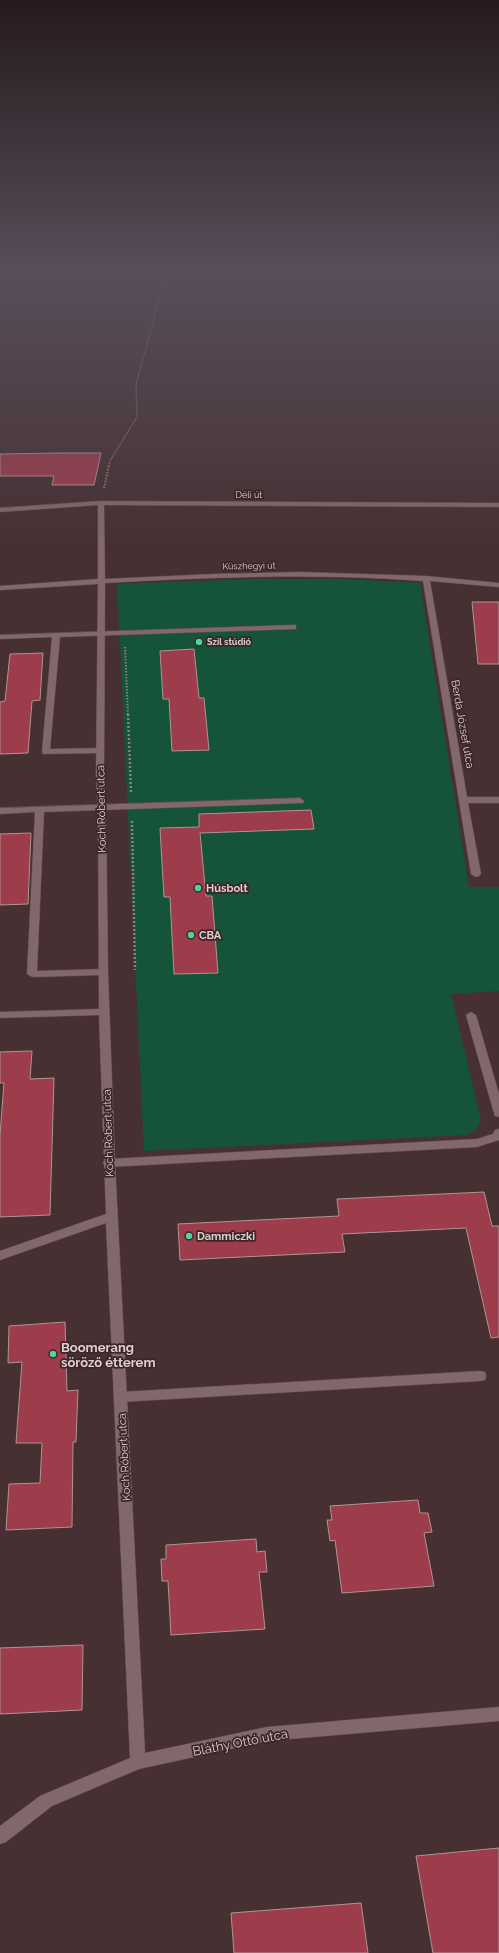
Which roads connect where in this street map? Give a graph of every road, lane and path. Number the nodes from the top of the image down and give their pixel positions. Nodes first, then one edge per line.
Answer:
1 (142, 362) edge
2 (101, 503) junction
3 (499, 505) edge
4 (0, 510) edge
5 (426, 578) junction
6 (101, 581) junction
7 (499, 584) edge
8 (0, 588) edge
9 (293, 627) dead end
10 (102, 634) junction
11 (56, 635) junction
12 (0, 637) edge
13 (100, 750) junction
14 (465, 800) junction
15 (499, 800) edge
16 (300, 801) dead end
17 (102, 808) junction
18 (40, 810) junction
19 (0, 812) edge
20 (476, 874) dead end
21 (103, 972) junction
22 (104, 1012) junction
23 (0, 1015) edge
24 (471, 1015) dead end
25 (499, 1113) edge
26 (499, 1133) edge
27 (109, 1163) junction
28 (112, 1216) junction
29 (0, 1256) edge
30 (480, 1376) dead end
31 (121, 1397) junction
32 (499, 1714) edge
33 (138, 1762) junction
34 (0, 1836) edge

1 - 2 path
2 - 3 street, Déli út
2 - 4 street, Déli út
2 - 6 street, Koch Róbert utca
5 - 6 street, Küszhegyi út
5 - 7 street, Küszhegyi út
5 - 14 street, Berda József utca
6 - 8 street, Küszhegyi út
6 - 10 street, Koch Róbert utca
9 - 10 street
10 - 11 street
10 - 13 street, Koch Róbert utca
11 - 12 street
11 - 13 street
13 - 17 street, Koch Róbert utca
14 - 15 street
14 - 20 street, Berda József utca
16 - 17 street
17 - 18 street
17 - 21 street, Koch Róbert utca
18 - 19 street
18 - 21 street
21 - 22 street, Koch Róbert utca
22 - 23 street
22 - 27 street, Koch Róbert utca
24 - 25 street
26 - 27 street
27 - 28 street, Koch Róbert utca
28 - 29 street
28 - 31 street, Koch Róbert utca
30 - 31 street
31 - 33 street, Koch Róbert utca
32 - 33 street, Bláthy Ottó utca
33 - 34 street, Bláthy Ottó utca

